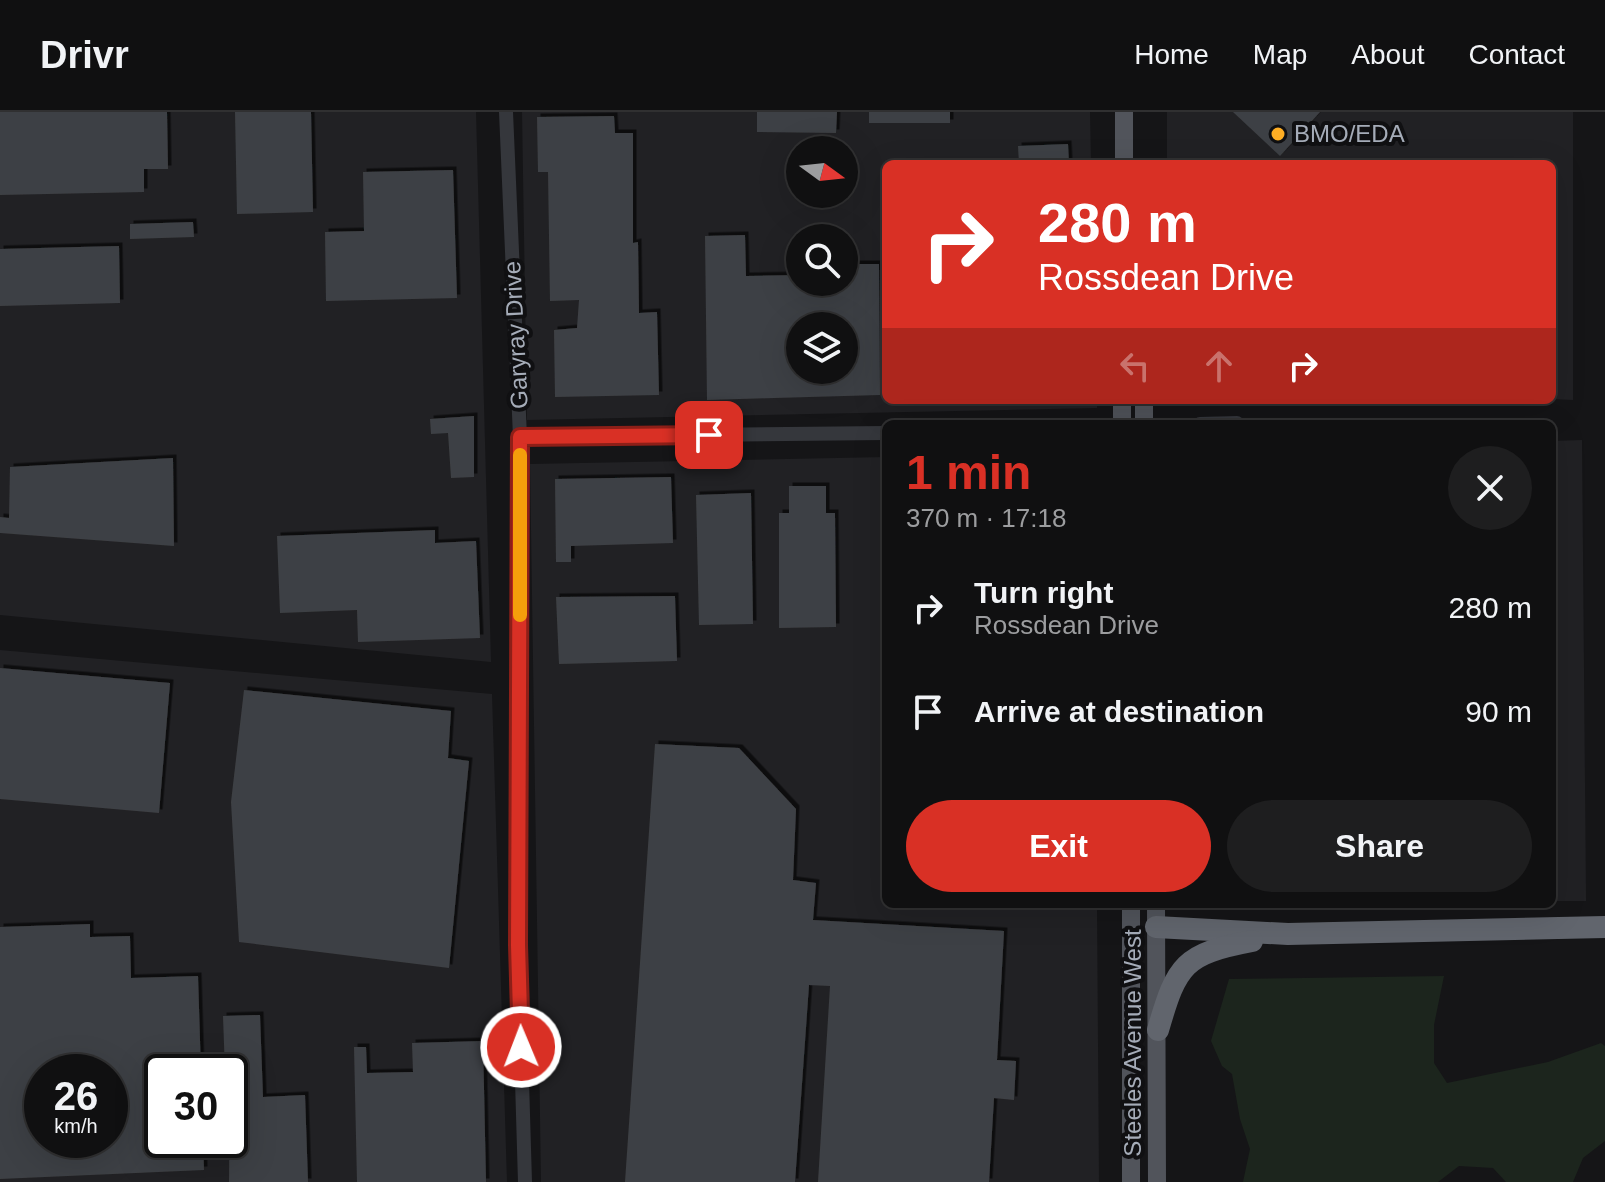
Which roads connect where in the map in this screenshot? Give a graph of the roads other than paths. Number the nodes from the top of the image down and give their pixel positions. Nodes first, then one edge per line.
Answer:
1 (506, 112) edge
2 (1124, 112) edge
3 (1124, 160) edge
4 (882, 433) edge
5 (520, 437) junction
6 (1131, 908) edge
7 (1156, 908) edge
8 (1131, 925) junction
9 (1156, 927) junction
10 (1605, 927) edge
11 (1288, 934) junction
12 (1158, 1030) junction
13 (525, 1182) edge
14 (1131, 1182) edge
15 (1157, 1182) edge

1 - 5 street, Garyray Drive
2 - 3 main road
4 - 5 street
5 - 13 street, Garyray Drive
6 - 8 main road, Steeles Avenue West
7 - 9 main road, Steeles Avenue West
8 - 9 main road
8 - 14 main road, Steeles Avenue West
9 - 11 highway
9 - 12 main road, Steeles Avenue West
10 - 11 highway
11 - 12 highway
12 - 15 main road, Steeles Avenue West

